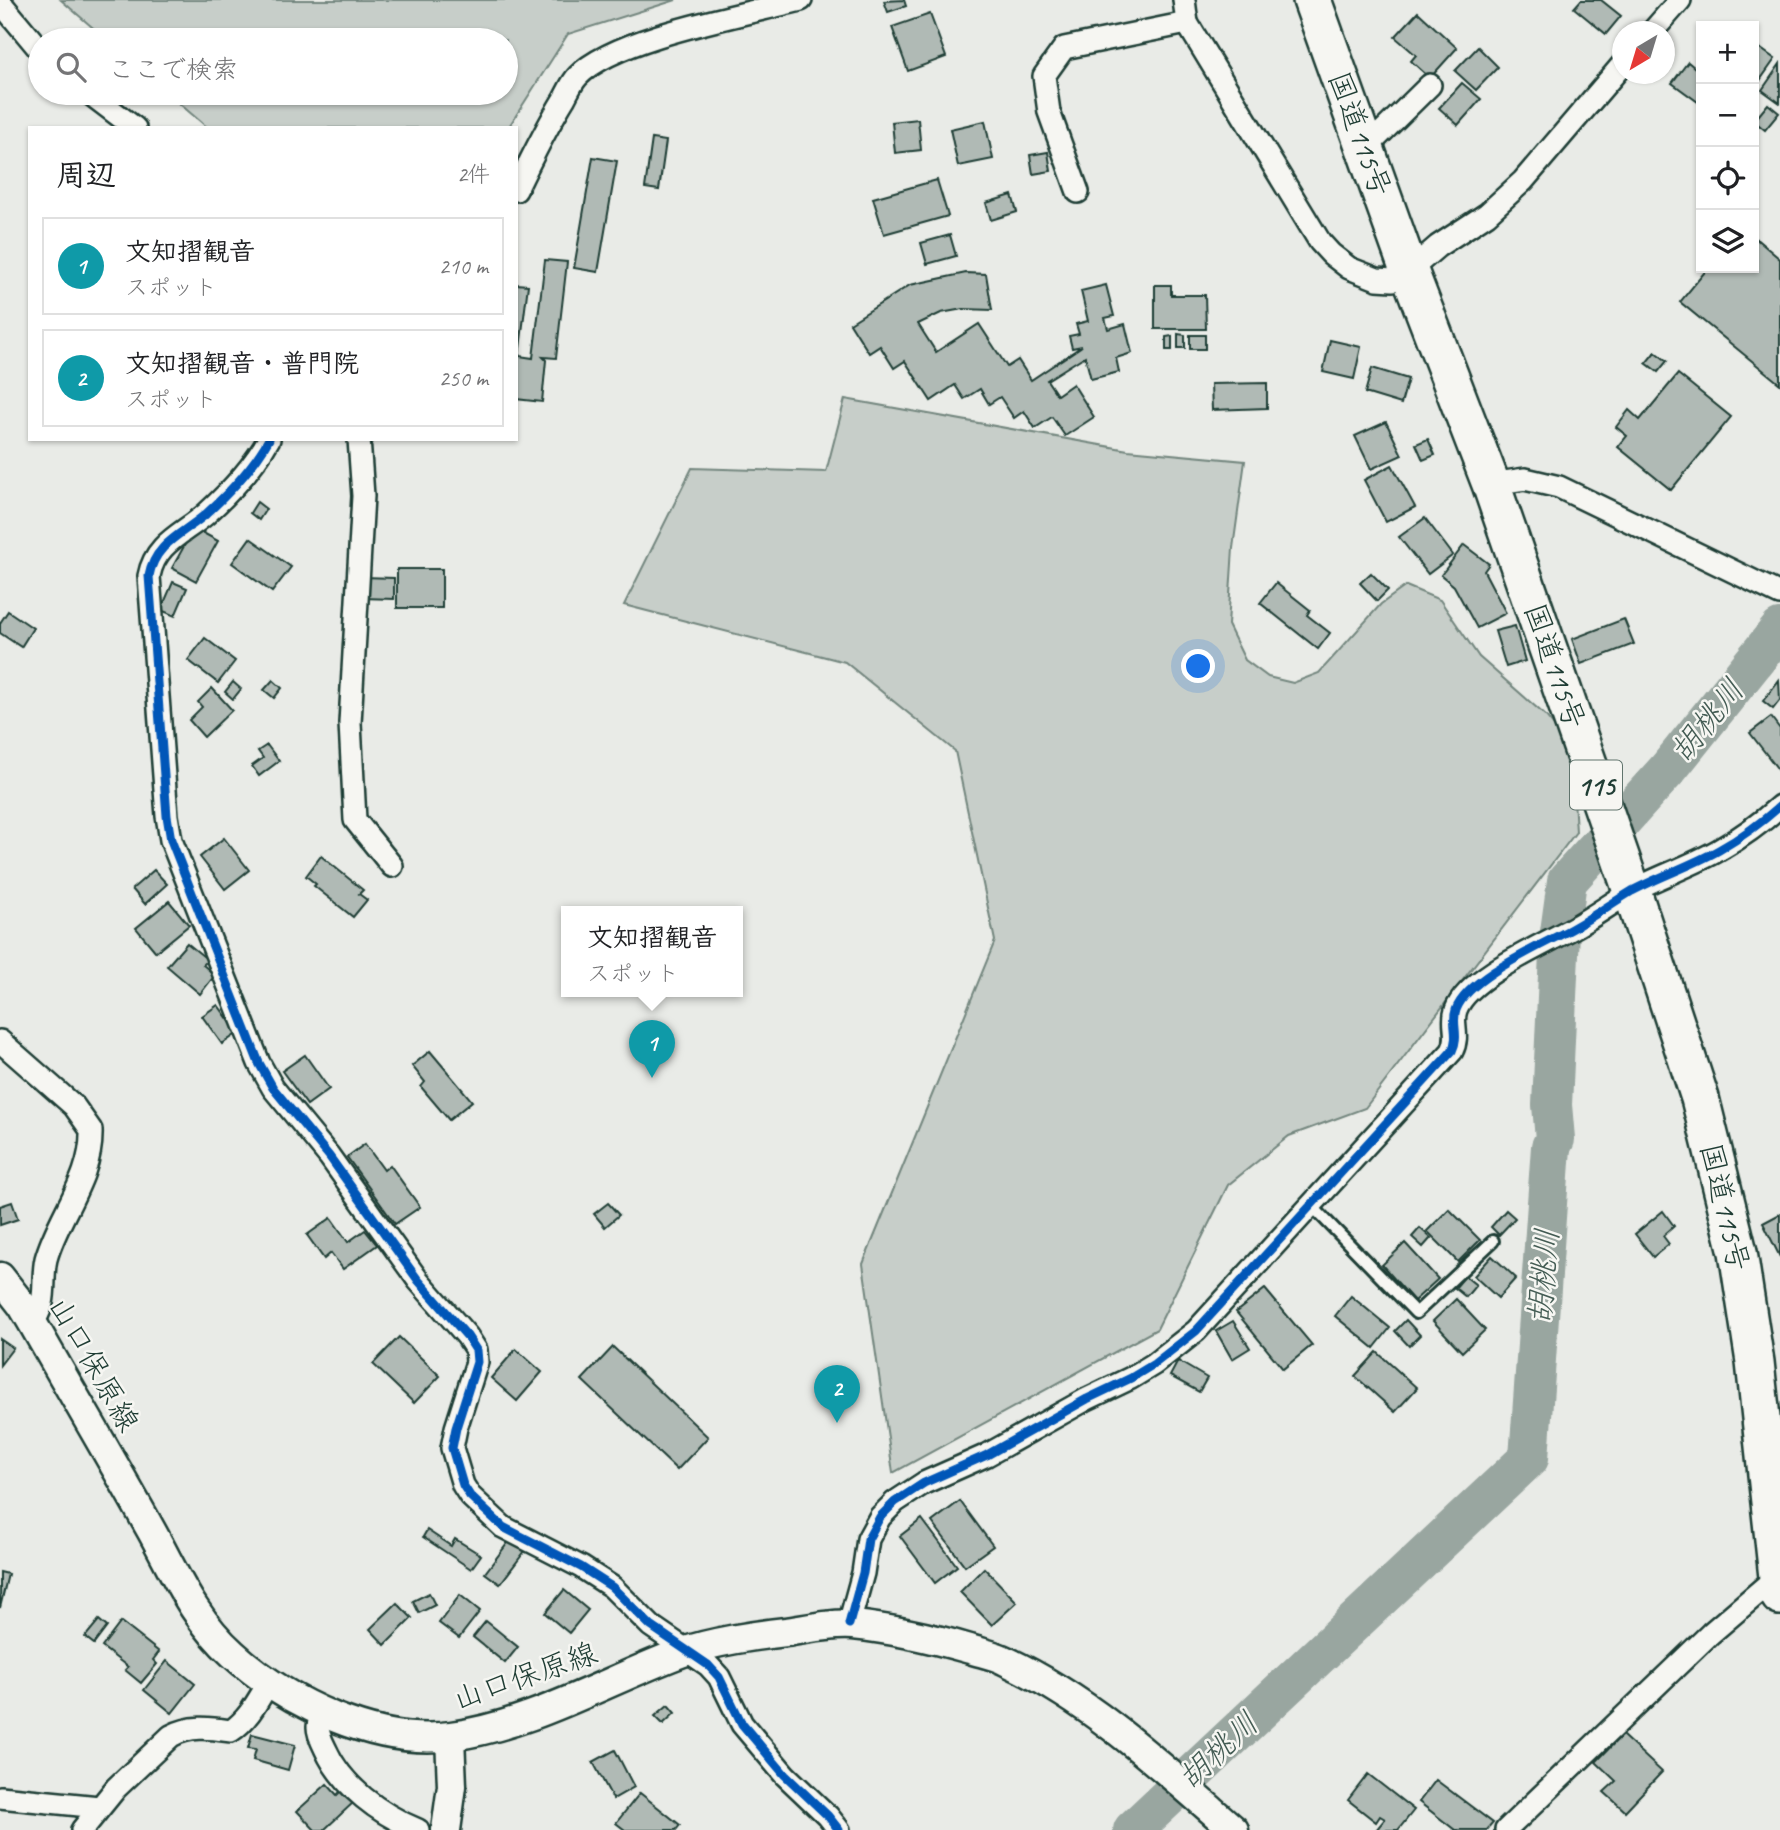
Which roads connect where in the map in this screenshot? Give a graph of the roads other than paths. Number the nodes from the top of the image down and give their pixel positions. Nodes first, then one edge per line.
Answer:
1 (801, 0) edge
2 (1184, 0) edge
3 (1312, 0) edge
4 (1680, 0) edge
5 (0, 2) edge
6 (1662, 21) edge
7 (1187, 23) junction
8 (28, 36) edge
9 (1612, 77) edge
10 (1430, 85) dead end
11 (105, 105) edge
12 (132, 126) edge
13 (1365, 149) junction
14 (518, 186) edge
15 (1078, 192) dead end
16 (1409, 271) junction
17 (267, 441) edge
18 (359, 441) edge
19 (1491, 484) junction
20 (1780, 594) edge
21 (1780, 806) edge
22 (392, 866) dead end
23 (1632, 891) junction
24 (0, 1041) edge
25 (1312, 1206) junction
26 (1493, 1241) dead end
27 (0, 1278) edge
28 (32, 1322) junction
29 (1779, 1582) edge
30 (849, 1624) junction
31 (687, 1651) junction
32 (269, 1682) junction
33 (322, 1712) junction
34 (450, 1737) junction
35 (0, 1797) edge
36 (99, 1807) junction
37 (384, 1823) edge
38 (82, 1830) edge
39 (418, 1830) edge
40 (446, 1830) edge
41 (839, 1830) edge
42 (1234, 1830) edge
43 (1506, 1830) edge

1 - 14 street
2 - 7 street
3 - 13 highway, 国道115号 / 115
4 - 6 street
5 - 8 street
7 - 15 street
7 - 16 street
9 - 16 street
10 - 13 street
11 - 12 street
13 - 16 highway, 国道115号 / 115
16 - 19 highway, 国道115号 / 115
17 - 31 street
18 - 22 street
19 - 20 street
19 - 23 highway, 国道115号 / 115
21 - 23 street
23 - 25 street
23 - 29 highway, 国道115号 / 115
24 - 28 street
25 - 26 lane
25 - 30 street
27 - 28 main road, 山口保原線
28 - 32 main road, 山口保原線
29 - 43 street
30 - 31 main road, 山口保原線
30 - 42 main road, 山口保原線
31 - 34 main road, 山口保原線
31 - 41 street
32 - 33 main road, 山口保原線
32 - 36 street
33 - 34 main road, 山口保原線
33 - 37 street
34 - 40 main road
35 - 36 street
36 - 38 street
37 - 39 street

